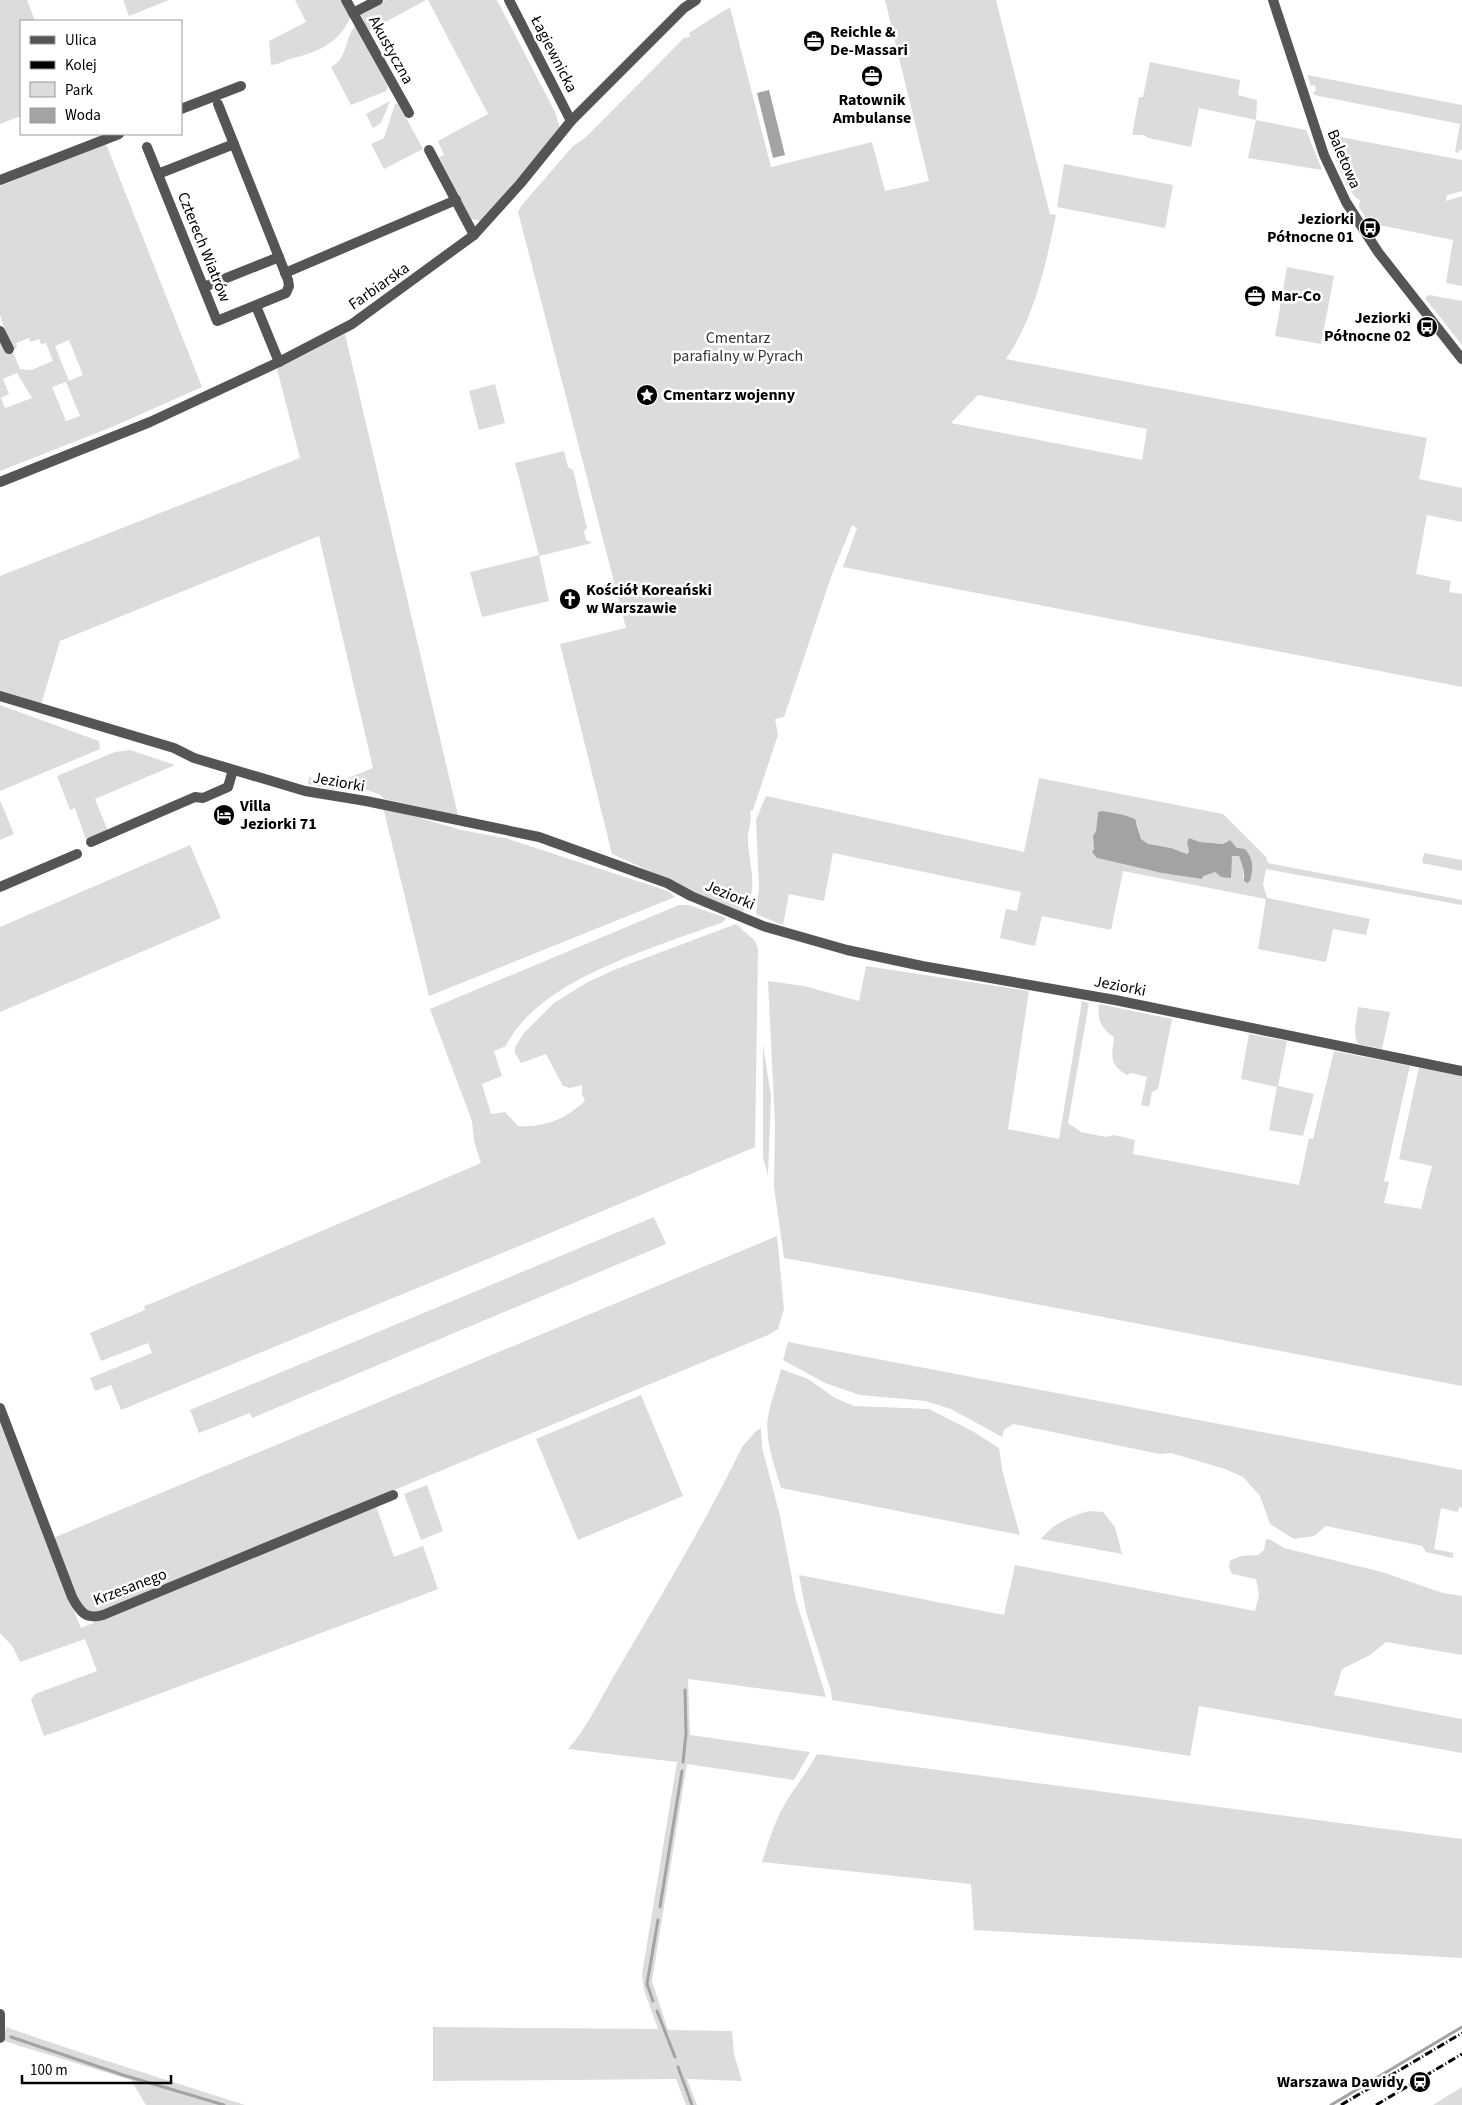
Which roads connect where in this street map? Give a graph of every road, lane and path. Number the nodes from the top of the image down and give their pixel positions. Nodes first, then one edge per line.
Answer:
1 (346, 0) edge
2 (378, 0) edge
3 (509, 0) edge
4 (696, 0) edge
5 (1273, 0) edge
6 (354, 13) junction
7 (241, 86) dead end
8 (218, 104) dead end
9 (182, 109) edge
10 (409, 114) dead end
11 (571, 122) junction
12 (116, 135) edge
13 (234, 144) junction
14 (147, 147) dead end
15 (429, 150) dead end
16 (158, 174) junction
17 (0, 180) edge
18 (456, 200) junction
19 (474, 235) junction
20 (279, 257) junction
21 (286, 273) junction
22 (204, 287) junction
23 (256, 306) junction
24 (0, 331) edge
25 (9, 349) dead end
26 (1462, 359) edge
27 (279, 362) junction
28 (0, 482) edge
29 (0, 696) edge
30 (233, 770) junction
31 (91, 842) dead end
32 (77, 854) dead end
33 (0, 887) edge
34 (1462, 1071) edge
35 (0, 1408) edge
36 (393, 1495) dead end
37 (0, 2014) edge
38 (0, 2038) edge

1 - 6 street, Akustyczna
2 - 6 street
3 - 11 street, Łagiewnicka
4 - 11 street, Farbiarska
5 - 26 street, Baletowa
6 - 10 street, Akustyczna
7 - 9 street
8 - 13 street
11 - 19 street, Farbiarska
12 - 17 street
13 - 16 street
13 - 20 street
14 - 16 street, Czterech Wiatrów
15 - 18 street
16 - 22 street, Czterech Wiatrów
18 - 19 street
18 - 21 street
19 - 27 street, Farbiarska
20 - 21 street
20 - 22 street
21 - 23 street, Czterech Wiatrów
22 - 23 street, Czterech Wiatrów
23 - 27 street, Czterech Wiatrów
24 - 25 street
27 - 28 street, Farbiarska
29 - 30 street, Jeziorki
30 - 31 street
30 - 34 street, Jeziorki
32 - 33 street
35 - 36 street, Krzesanego
37 - 38 street

